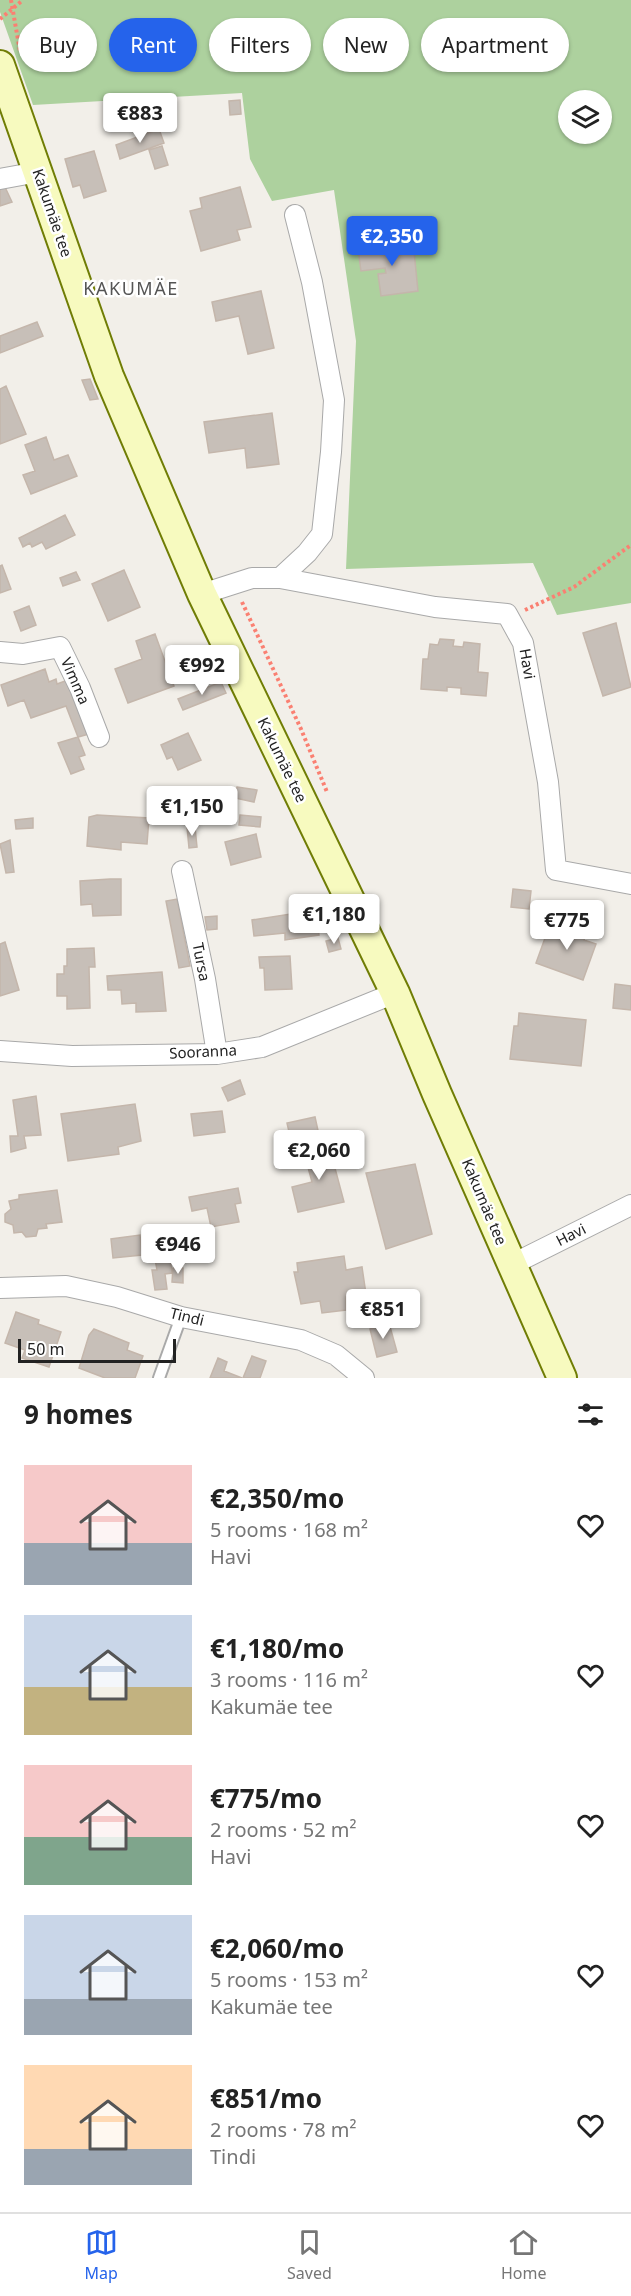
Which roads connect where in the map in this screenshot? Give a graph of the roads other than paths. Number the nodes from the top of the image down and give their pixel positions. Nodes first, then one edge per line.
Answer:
1 (0, 65) edge
2 (6, 96) edge
3 (38, 172) junction
4 (0, 179) edge
5 (295, 215) dead end
6 (280, 578) junction
7 (202, 594) junction
8 (0, 652) edge
9 (99, 737) dead end
10 (182, 871) dead end
11 (631, 884) edge
12 (395, 993) junction
13 (0, 1051) edge
14 (217, 1054) junction
15 (631, 1205) edge
16 (511, 1265) junction
17 (0, 1288) edge
18 (182, 1317) junction
19 (159, 1378) edge
20 (364, 1378) edge
21 (562, 1378) edge

1 - 2 street, Kakumäe tee
2 - 3 street, Kakumäe tee
3 - 4 street
3 - 7 street, Kakumäe tee
5 - 6 street
6 - 7 street
6 - 11 street, Havi
7 - 12 street, Kakumäe tee
8 - 9 street, Vimma
10 - 14 street, Tursa
12 - 14 street, Sooranna
12 - 16 street, Kakumäe tee
13 - 14 street, Sooranna
15 - 16 street, Havi
16 - 21 street, Kakumäe tee
17 - 18 street, Tindi
18 - 19 lane
18 - 20 street, Tindi

